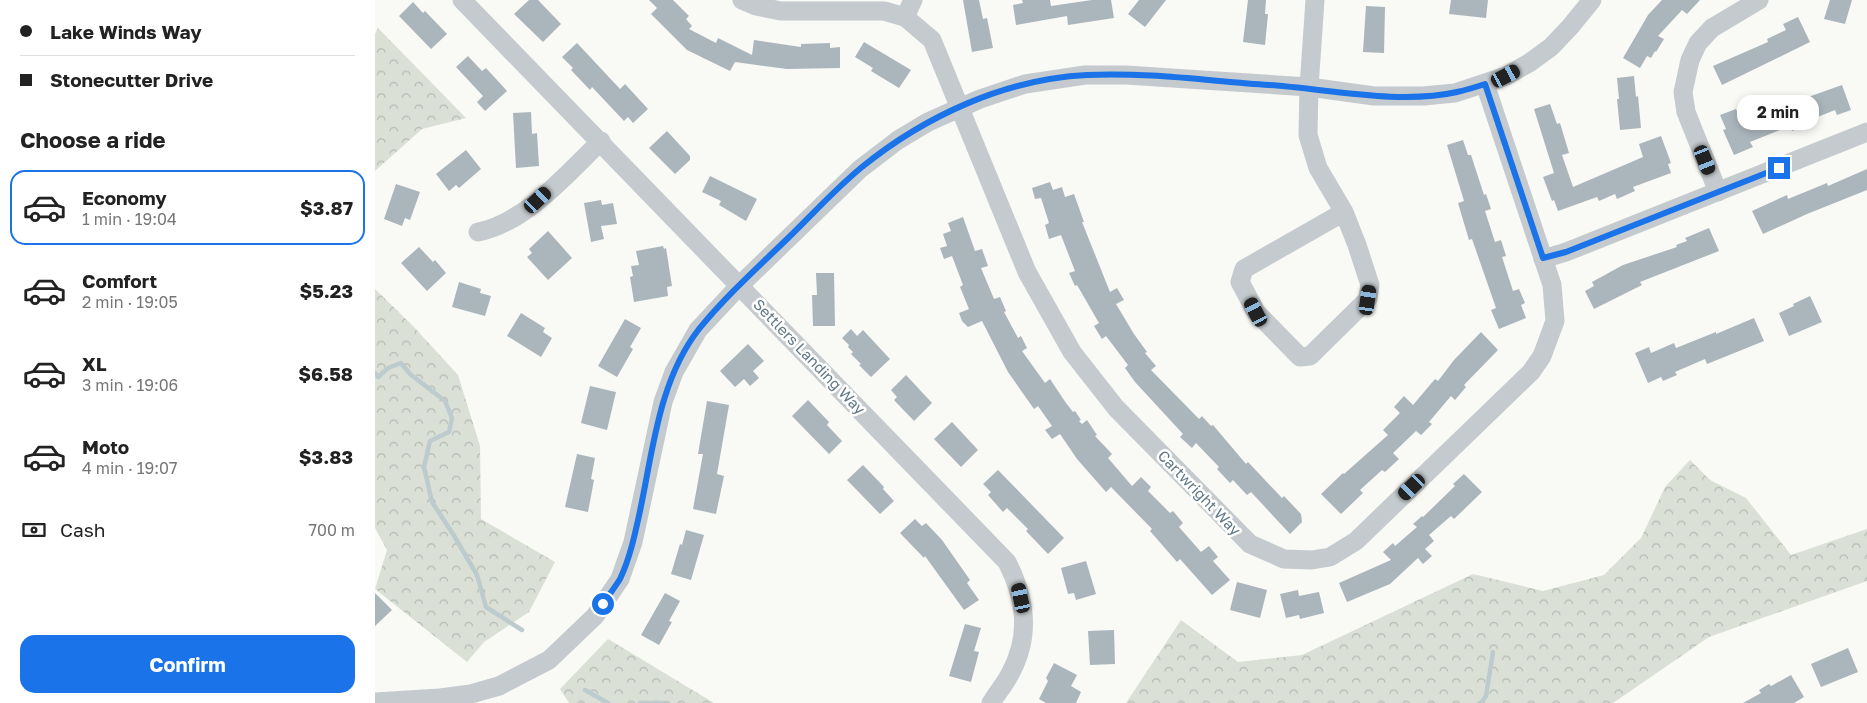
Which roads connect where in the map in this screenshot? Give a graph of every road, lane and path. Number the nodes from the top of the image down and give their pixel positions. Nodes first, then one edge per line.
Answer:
1 (462, 0) edge
2 (742, 0) edge
3 (913, 0) edge
4 (1315, 0) edge
5 (1592, 0) edge
6 (1759, 0) edge
7 (905, 17) junction
8 (1485, 84) junction
9 (1309, 87) junction
10 (961, 107) junction
11 (1867, 132) edge
12 (601, 141) junction
13 (1718, 192) junction
14 (1344, 212) junction
15 (478, 232) dead end
16 (1543, 258) junction
17 (740, 285) junction
18 (375, 702) edge
19 (991, 703) edge

1 - 12 street, Settlers Landing Way
2 - 7 street, Cartwright Way
3 - 7 street
4 - 9 street
5 - 8 street
6 - 13 street
7 - 10 street, Cartwright Way
8 - 9 street
8 - 16 street, Cartwright Way
9 - 10 street
9 - 14 street
10 - 16 street, Cartwright Way
10 - 17 street
11 - 13 street
12 - 15 street
12 - 17 street, Settlers Landing Way
13 - 16 street
14 - 14 street
17 - 18 street
17 - 19 street, Settlers Landing Way

